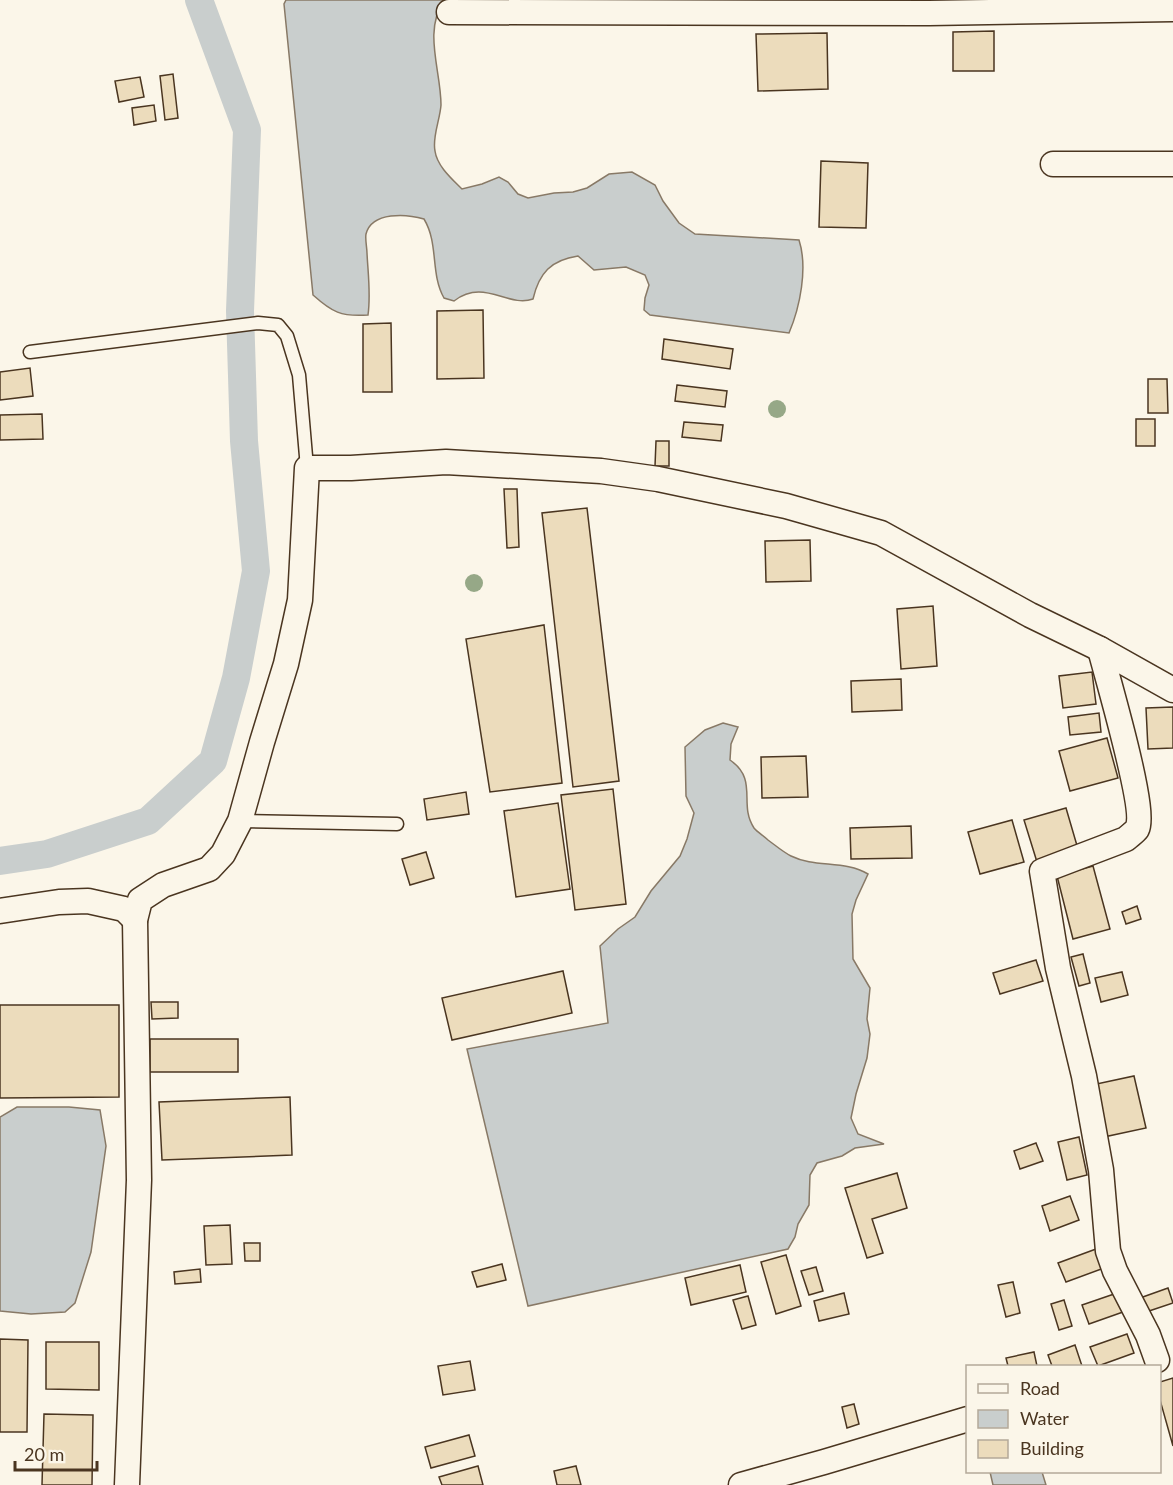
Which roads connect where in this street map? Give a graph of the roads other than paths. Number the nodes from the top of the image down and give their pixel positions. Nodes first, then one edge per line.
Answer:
1 (1173, 9) edge
2 (449, 12) dead end
3 (1053, 164) dead end
4 (1173, 164) edge
5 (30, 352) dead end
6 (307, 468) junction
7 (1100, 649) junction
8 (1173, 690) edge
9 (240, 821) junction
10 (397, 824) dead end
11 (0, 911) edge
12 (135, 920) junction
13 (1155, 1361) edge
14 (966, 1420) edge
15 (128, 1485) edge
16 (741, 1485) edge

1 - 2 street
3 - 4 street
5 - 6 lane
6 - 7 street
6 - 9 street
7 - 8 street
7 - 13 street
9 - 10 lane
9 - 12 street
11 - 12 street
12 - 15 street
14 - 16 street

